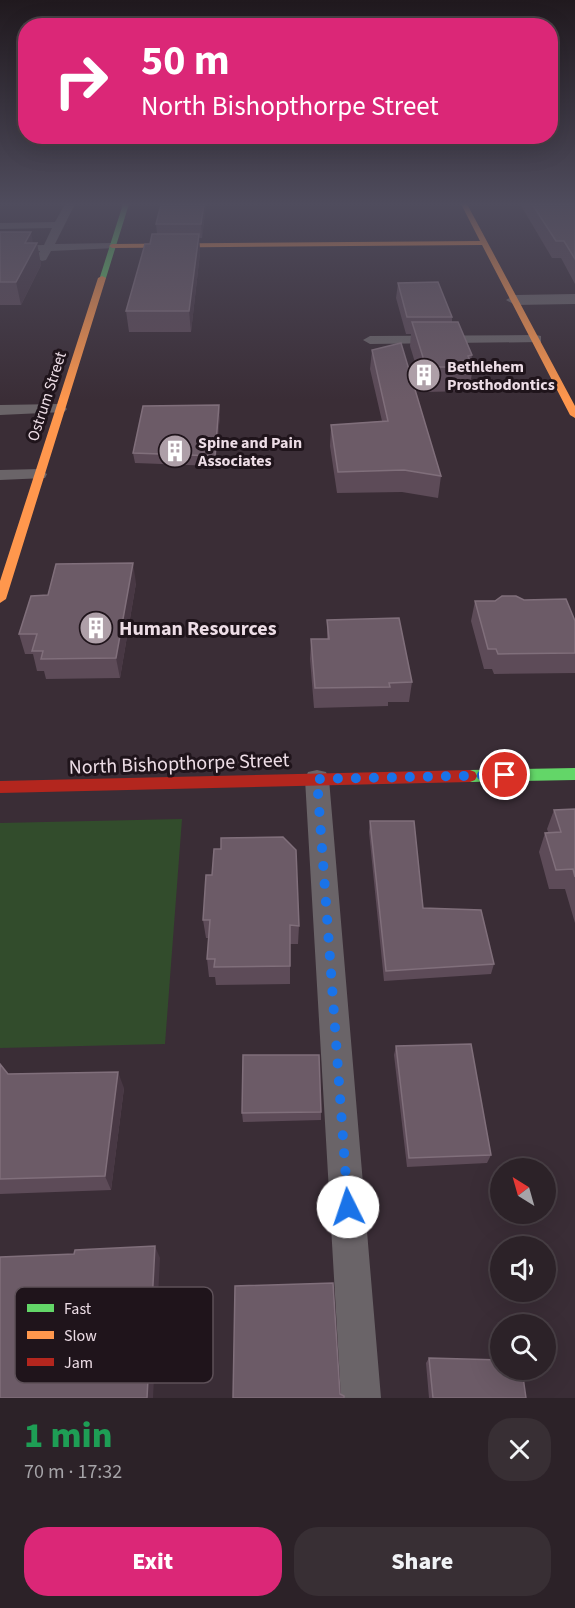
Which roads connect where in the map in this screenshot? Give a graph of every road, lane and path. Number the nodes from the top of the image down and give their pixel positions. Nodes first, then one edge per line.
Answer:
1 (104, 269) edge
2 (499, 269) edge
3 (575, 299) edge
4 (515, 300) junction
5 (536, 339) junction
6 (370, 340) dead end
7 (59, 409) junction
8 (0, 410) edge
9 (575, 415) edge
10 (39, 474) junction
11 (0, 475) edge
12 (0, 599) edge
13 (575, 774) edge
14 (317, 779) junction
15 (0, 787) edge
16 (361, 1398) edge

1 - 7 street, Ostrum Street
2 - 4 street
3 - 4 street
4 - 5 street
5 - 6 lane
5 - 9 street
7 - 8 lane
7 - 10 street, Ostrum Street
10 - 11 lane
10 - 12 street, Ostrum Street
13 - 14 street, North Bishopthorpe Street
14 - 15 street, North Bishopthorpe Street
14 - 16 lane

